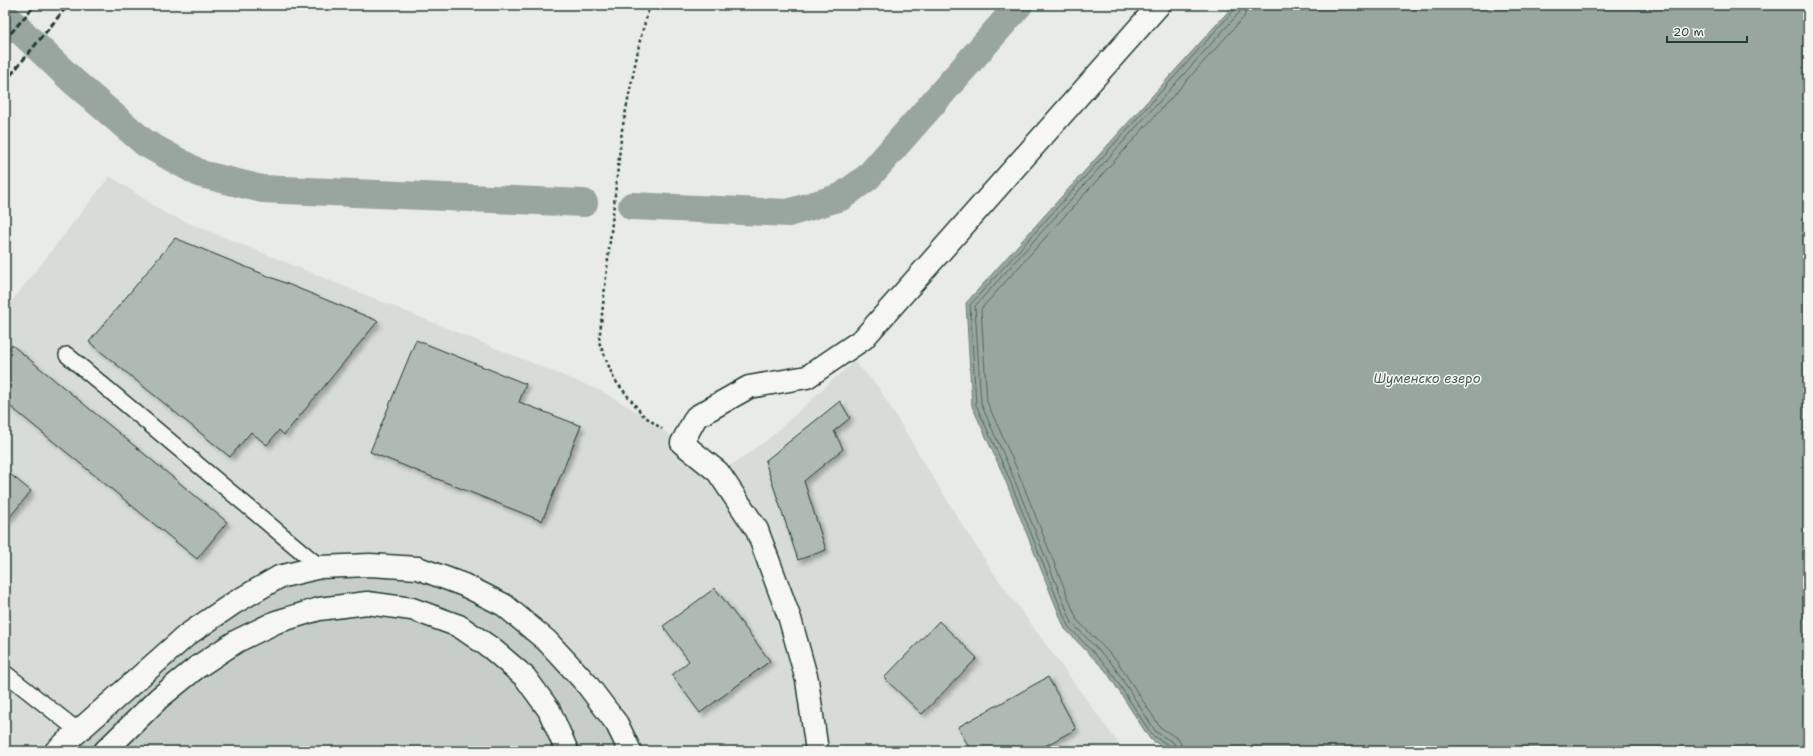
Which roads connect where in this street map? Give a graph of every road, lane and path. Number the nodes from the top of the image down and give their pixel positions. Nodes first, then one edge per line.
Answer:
1 (650, 5) edge
2 (1159, 5) edge
3 (67, 355) dead end
4 (682, 443) junction
5 (320, 567) junction
6 (5, 673) edge
7 (77, 730) junction
8 (56, 751) edge
9 (105, 751) edge
10 (567, 751) edge
11 (630, 751) edge
12 (817, 751) edge

1 - 4 path
2 - 4 main road
3 - 5 lane
4 - 12 main road
5 - 7 main road
5 - 11 main road
6 - 7 lane
7 - 8 main road
9 - 10 main road

